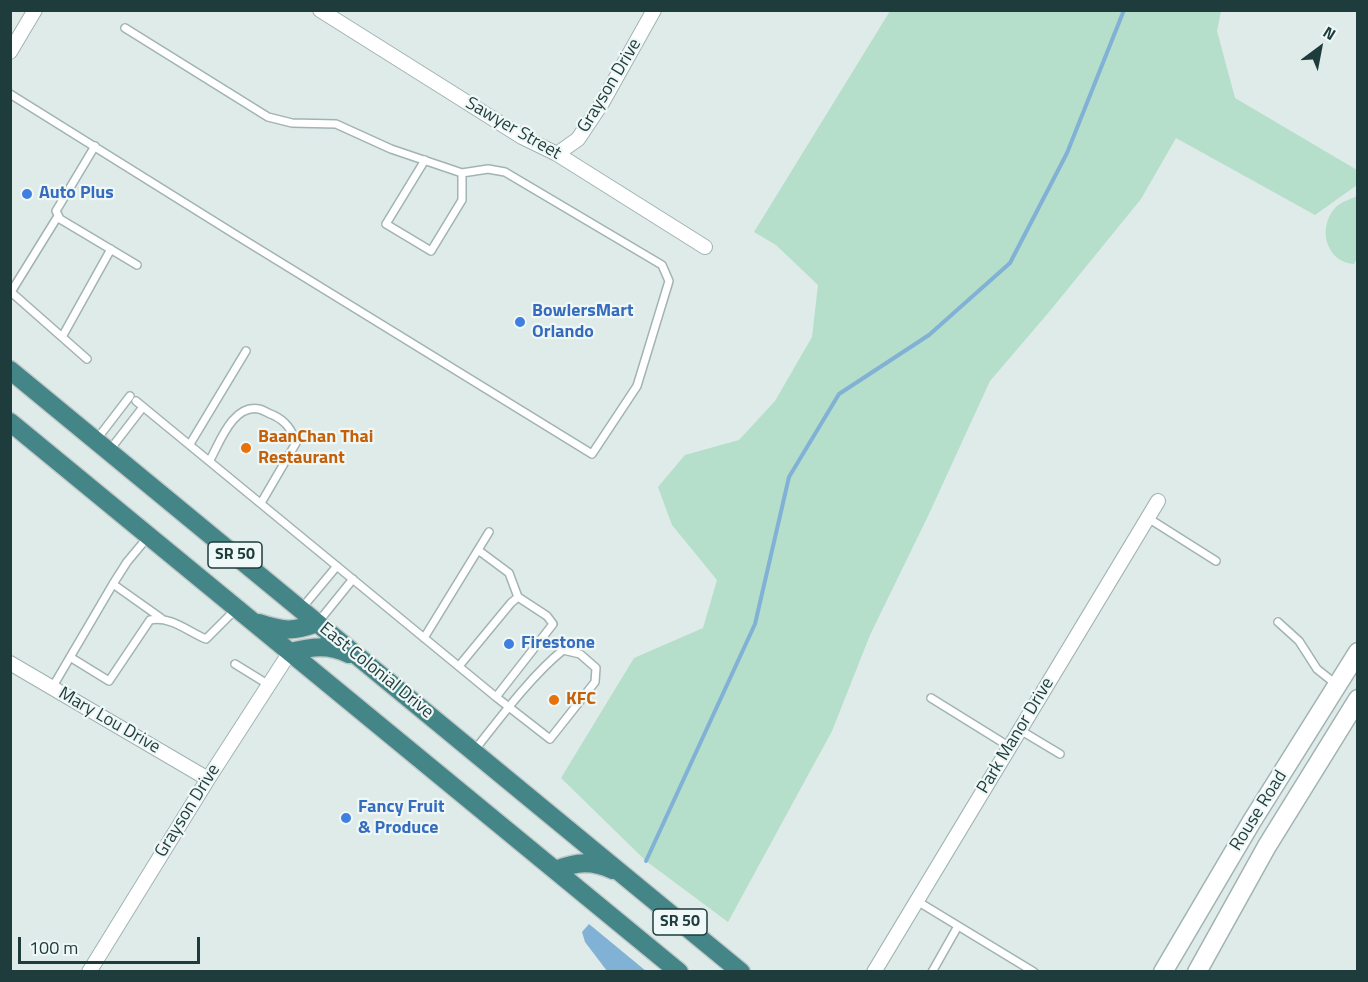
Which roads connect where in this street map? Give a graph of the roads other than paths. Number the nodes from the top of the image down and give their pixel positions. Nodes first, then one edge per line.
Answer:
1 (35, 10) edge
2 (320, 10) edge
3 (654, 10) edge
4 (125, 28) dead end
5 (10, 52) edge
6 (10, 94) edge
7 (95, 147) junction
8 (557, 154) junction
9 (425, 160) junction
10 (462, 173) junction
11 (58, 216) junction
12 (705, 247) dead end
13 (111, 249) junction
14 (137, 265) dead end
15 (62, 336) junction
16 (246, 351) dead end
17 (87, 359) dead end
18 (10, 370) edge
19 (130, 396) dead end
20 (136, 401) dead end
21 (143, 406) junction
22 (10, 422) edge
23 (190, 444) junction
24 (103, 446) junction
25 (210, 460) junction
26 (1158, 501) dead end
27 (261, 503) junction
28 (1148, 518) junction
29 (489, 532) dead end
30 (149, 536) junction
31 (478, 550) junction
32 (1216, 561) dead end
33 (337, 566) junction
34 (353, 579) junction
35 (113, 584) junction
36 (518, 597) junction
37 (237, 608) junction
38 (301, 609) junction
39 (161, 618) junction
40 (251, 620) junction
41 (1278, 622) dead end
42 (317, 623) junction
43 (424, 638) junction
44 (290, 652) junction
45 (1358, 652) edge
46 (70, 657) junction
47 (361, 660) junction
48 (10, 663) edge
49 (235, 664) dead end
50 (459, 666) junction
51 (269, 685) junction
52 (1337, 685) junction
53 (52, 688) junction
54 (496, 697) junction
55 (931, 698) dead end
56 (1358, 699) edge
57 (509, 708) junction
58 (1020, 730) junction
59 (1010, 747) junction
60 (473, 751) junction
61 (1060, 754) dead end
62 (208, 779) junction
63 (555, 870) junction
64 (625, 876) junction
65 (916, 901) junction
66 (958, 926) junction
67 (89, 972) edge
68 (680, 972) edge
69 (741, 972) edge
70 (874, 972) edge
71 (932, 972) edge
72 (1035, 972) edge
73 (1163, 972) edge
74 (1197, 972) edge

1 - 5 street
2 - 8 street, Sawyer Street
3 - 8 street, Grayson Drive
4 - 9 lane
6 - 7 lane
7 - 10 lane
7 - 11 lane
8 - 12 street, Sawyer Street
9 - 10 lane
9 - 10 lane
11 - 13 lane
11 - 15 lane
13 - 14 lane
13 - 15 lane
15 - 17 lane
16 - 23 lane
18 - 24 highway, East Colonial Drive / SR 50
19 - 24 lane
20 - 21 lane
21 - 23 lane
21 - 24 lane
22 - 30 highway, SR 50
23 - 25 lane
24 - 38 highway, East Colonial Drive / SR 50
25 - 27 lane
25 - 27 lane
26 - 28 street, Park Manor Drive
27 - 33 lane
28 - 32 lane
28 - 58 street, Park Manor Drive
29 - 31 lane
30 - 35 lane
30 - 37 highway, SR 50
31 - 36 lane
31 - 43 lane
33 - 34 lane
33 - 38 lane
34 - 42 lane
34 - 43 lane
35 - 39 lane
35 - 46 lane
36 - 50 lane
36 - 54 lane
37 - 39 lane
37 - 40 highway, SR 50
38 - 42 highway, East Colonial Drive / SR 50
39 - 46 lane
40 - 42 highway
40 - 44 highway, SR 50
41 - 52 lane
42 - 47 highway, East Colonial Drive / SR 50
43 - 50 lane
44 - 47 highway
44 - 51 street, Grayson Drive
44 - 63 highway, SR 50
45 - 52 street, Rouse Road
46 - 53 lane
47 - 60 highway, East Colonial Drive / SR 50
48 - 53 street, Mary Lou Drive
49 - 51 lane
50 - 54 lane
51 - 62 street, Grayson Drive
52 - 73 street, Rouse Road
53 - 62 street, Mary Lou Drive
54 - 57 lane
55 - 59 lane
56 - 74 street, Rouse Road
57 - 57 lane
57 - 60 lane
58 - 59 street, Park Manor Drive
58 - 61 lane
59 - 65 street, Park Manor Drive
60 - 64 highway, East Colonial Drive / SR 50
62 - 67 street, Grayson Drive
63 - 64 highway
63 - 68 highway, SR 50
64 - 69 highway, East Colonial Drive / SR 50
65 - 66 lane
65 - 70 street, Park Manor Drive
66 - 71 lane
66 - 72 lane

